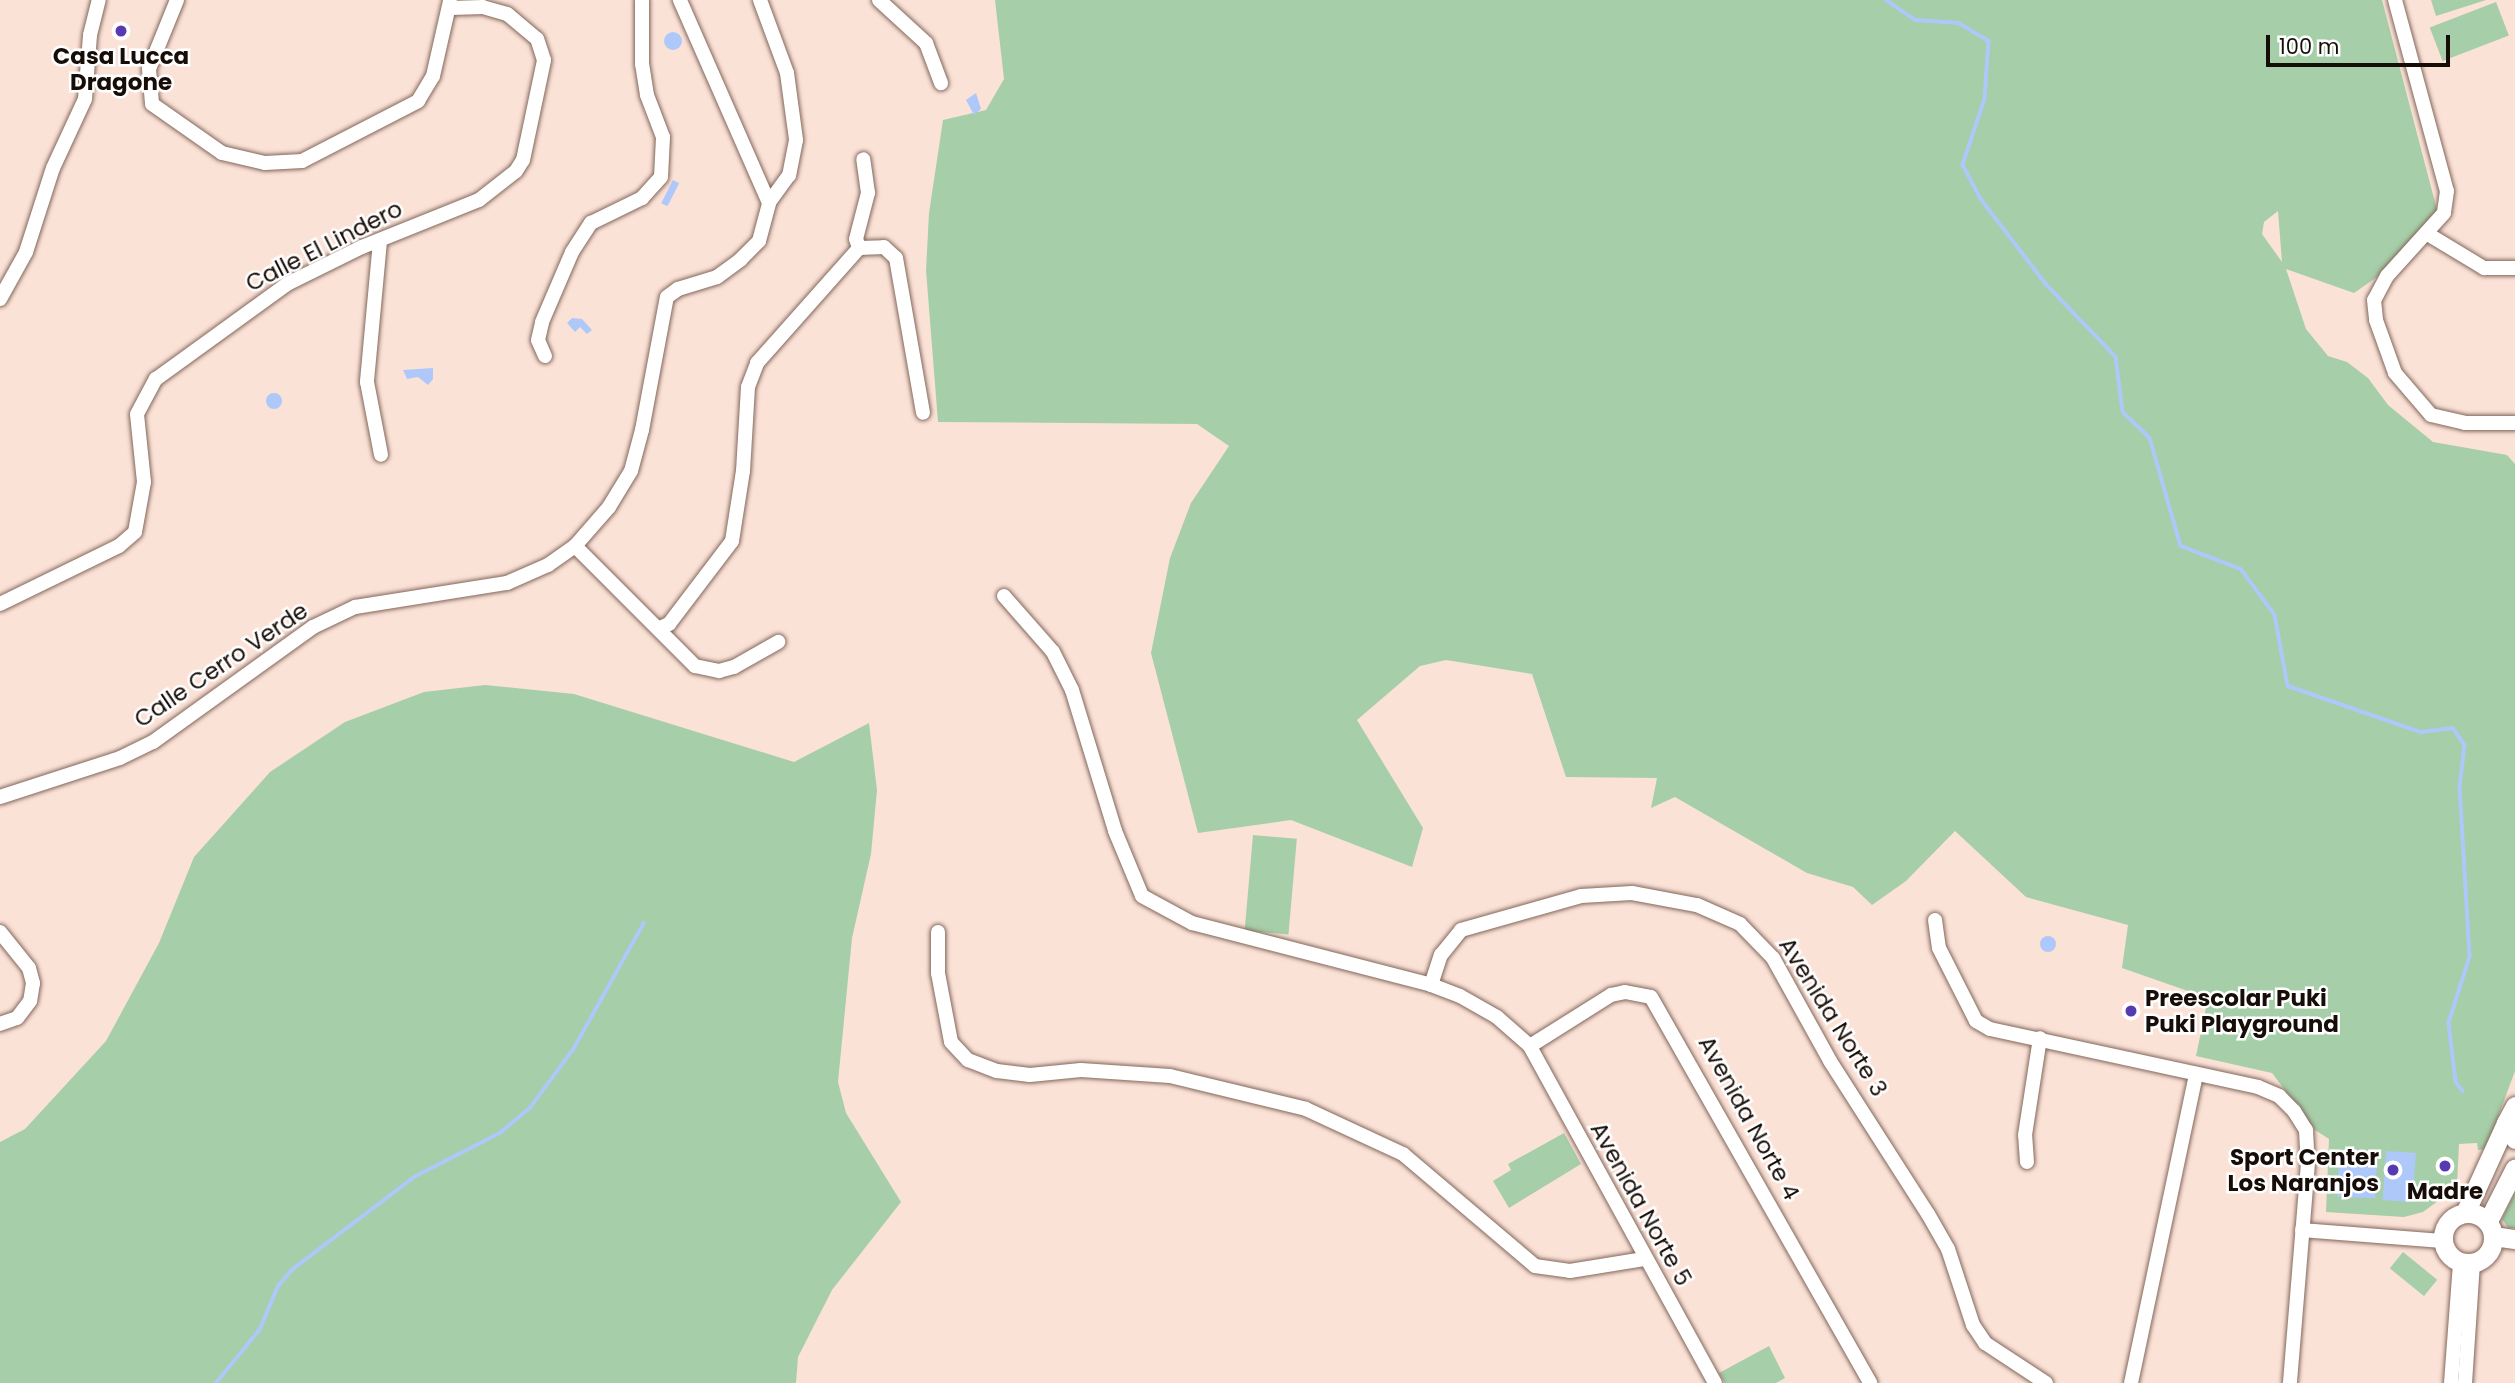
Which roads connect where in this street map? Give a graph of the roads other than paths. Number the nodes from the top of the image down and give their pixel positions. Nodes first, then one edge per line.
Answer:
1 (99, 0) edge
2 (177, 0) edge
3 (642, 0) edge
4 (680, 0) edge
5 (760, 0) edge
6 (879, 0) edge
7 (2395, 0) edge
8 (450, 4) edge
9 (941, 83) dead end
10 (863, 159) dead end
11 (769, 203) junction
12 (2426, 233) junction
13 (380, 241) junction
14 (859, 248) junction
15 (2515, 268) edge
16 (0, 299) edge
17 (545, 356) dead end
18 (923, 413) dead end
19 (2515, 423) edge
20 (381, 456) dead end
21 (575, 546) junction
22 (1004, 596) dead end
23 (0, 604) edge
24 (660, 628) junction
25 (778, 642) dead end
26 (0, 797) edge
27 (1935, 920) dead end
28 (0, 932) edge
29 (938, 932) dead end
30 (1431, 985) junction
31 (0, 1024) edge
32 (2040, 1038) junction
33 (1530, 1046) junction
34 (2196, 1074) junction
35 (2513, 1116) edge
36 (2027, 1162) dead end
37 (2515, 1168) edge
38 (2465, 1213) junction
39 (2490, 1229) junction
40 (2302, 1230) junction
41 (2515, 1239) edge
42 (2442, 1241) junction
43 (1644, 1259) junction
44 (2466, 1263) junction
45 (1715, 1383) edge
46 (1870, 1383) edge
47 (2046, 1383) edge
48 (2132, 1383) edge
49 (2290, 1383) edge
50 (2451, 1383) edge
51 (2465, 1383) edge

1 - 16 street
2 - 8 street
3 - 17 street
4 - 11 street
5 - 11 street
6 - 9 street
7 - 12 street
8 - 13 street, Calle El Lindero
10 - 14 street
11 - 21 street, Calle Cerro Verde
12 - 15 street
12 - 19 street
13 - 20 street
13 - 23 street, Calle El Lindero
14 - 18 street
14 - 24 street
21 - 24 street
21 - 26 street, Calle Cerro Verde
22 - 30 street
24 - 25 street
27 - 32 street
28 - 31 street
29 - 43 street
30 - 33 street
30 - 47 street, Avenida Norte 3
32 - 34 street
32 - 36 street
33 - 43 street, Avenida Norte 5
33 - 46 street, Avenida Norte 4
34 - 40 street
34 - 48 street
35 - 38 main road
37 - 39 main road
38 - 39 main road
38 - 42 main road
39 - 41 main road
39 - 44 main road
40 - 42 street
40 - 49 street
42 - 44 main road
43 - 45 street, Avenida Norte 5
44 - 50 street
44 - 51 street

